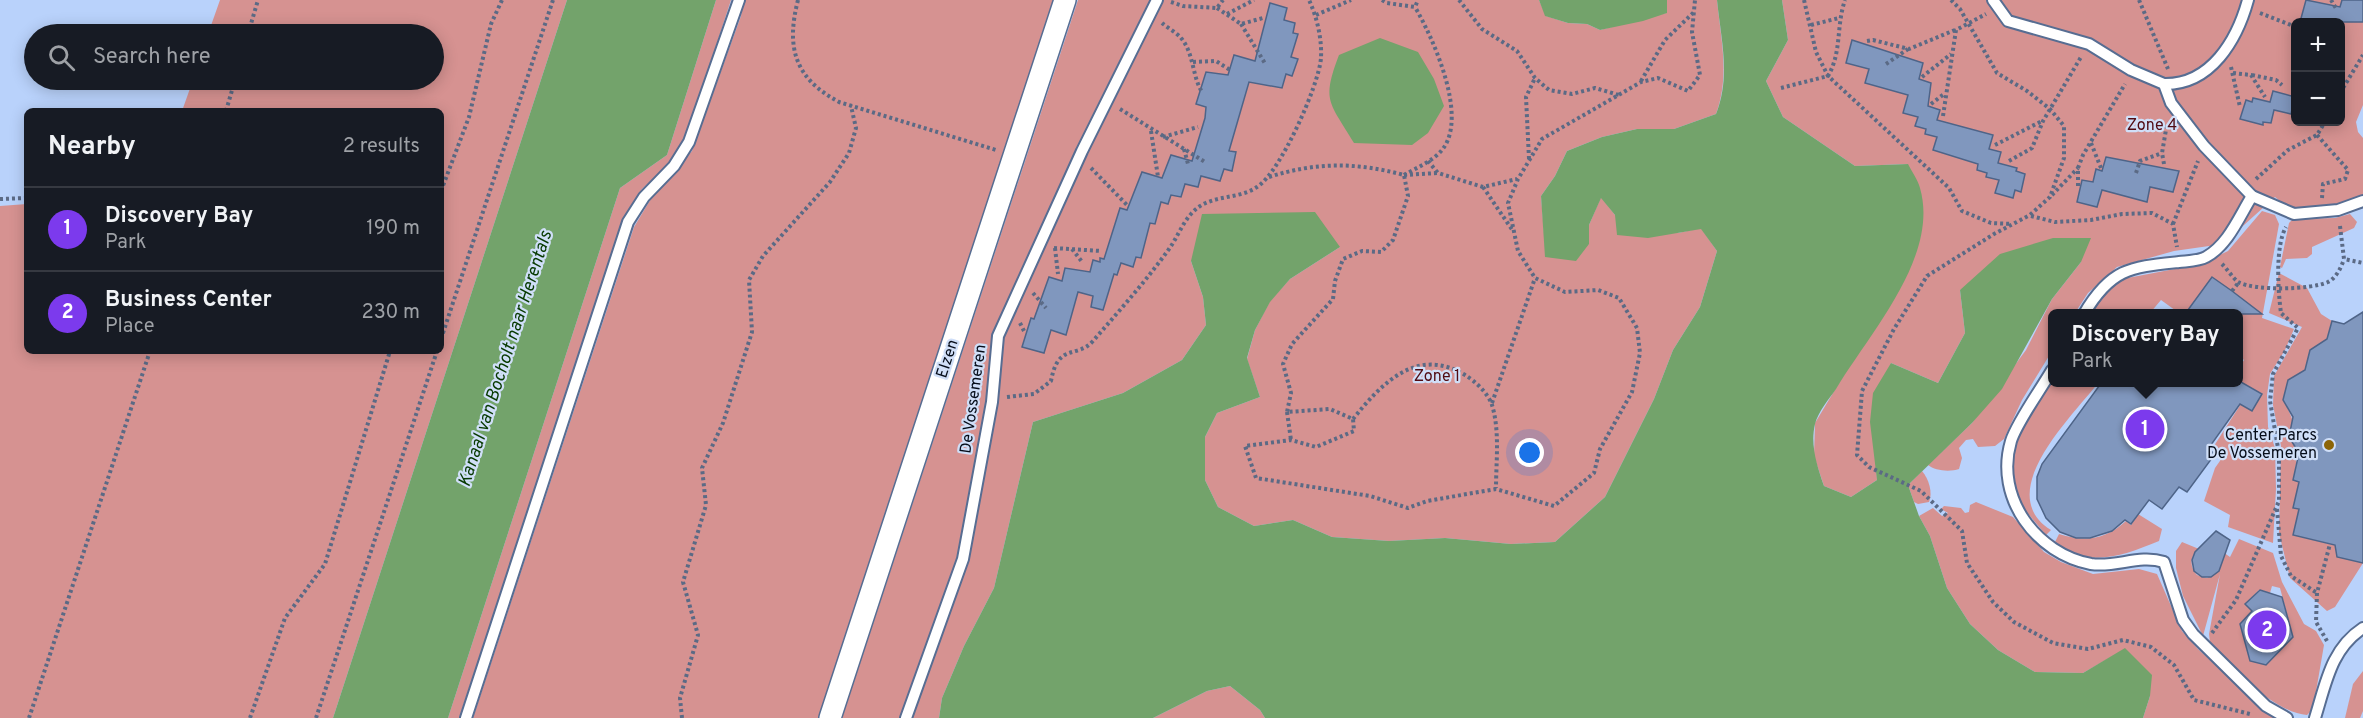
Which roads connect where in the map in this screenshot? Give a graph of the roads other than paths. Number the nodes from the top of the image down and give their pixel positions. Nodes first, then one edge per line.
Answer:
1 (739, 0) edge
2 (1065, 0) edge
3 (1156, 0) edge
4 (1995, 4) edge
5 (2247, 4) edge
6 (2169, 84) junction
7 (2252, 196) junction
8 (2363, 201) edge
9 (2087, 309) edge
10 (2048, 377) edge
11 (2363, 627) edge
12 (466, 718) edge
13 (830, 718) edge
14 (906, 718) edge
15 (2287, 718) edge
16 (2316, 718) edge

1 - 12 lane
2 - 13 street, Elzen
3 - 14 lane, De Vossemeren
4 - 6 lane
5 - 6 lane
6 - 7 lane
7 - 8 lane
7 - 9 lane
10 - 15 lane
11 - 16 lane

